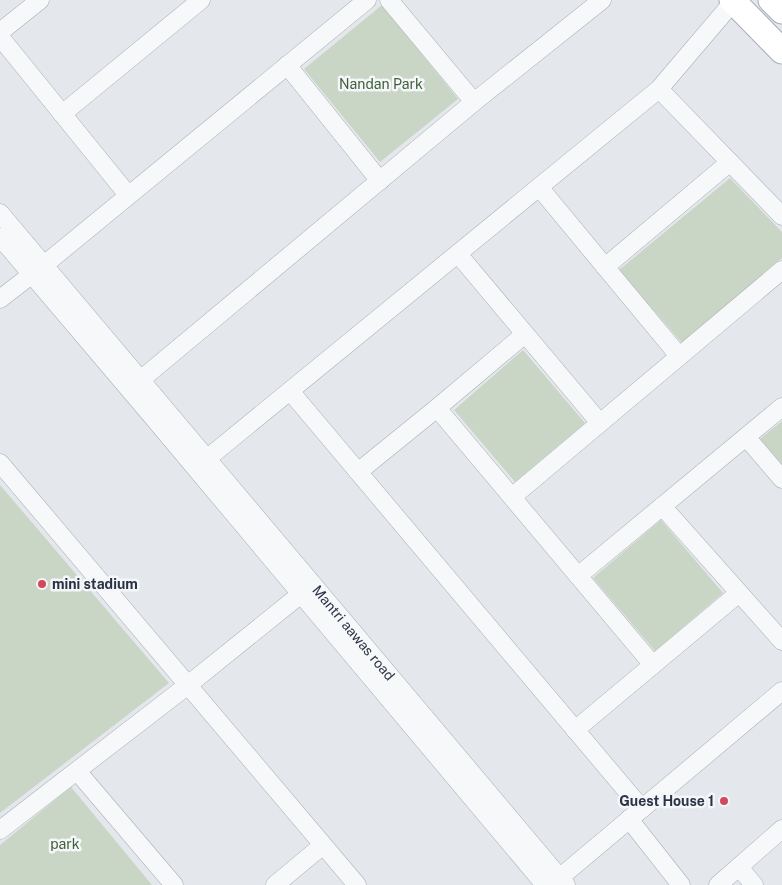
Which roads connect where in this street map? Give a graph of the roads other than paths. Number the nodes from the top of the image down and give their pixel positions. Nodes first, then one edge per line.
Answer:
1 (40, 0) edge
2 (201, 0) edge
3 (367, 0) edge
4 (389, 0) edge
5 (602, 0) edge
6 (771, 0) edge
7 (732, 1) edge
8 (782, 11) edge
9 (0, 32) edge
10 (0, 37) edge
11 (782, 51) edge
12 (287, 65) junction
13 (659, 88) junction
14 (474, 102) junction
15 (62, 114) junction
16 (730, 162) junction
17 (380, 181) junction
18 (539, 187) junction
19 (128, 195) junction
20 (0, 213) edge
21 (782, 216) edge
22 (0, 237) edge
23 (458, 254) junction
24 (605, 267) junction
25 (38, 269) junction
26 (782, 270) edge
27 (0, 299) edge
28 (525, 334) junction
29 (679, 356) junction
30 (135, 384) junction
31 (290, 391) junction
32 (782, 407) edge
33 (437, 408) junction
34 (600, 423) junction
35 (746, 437) junction
36 (0, 463) edge
37 (201, 464) junction
38 (358, 472) junction
39 (782, 479) edge
40 (512, 497) junction
41 (662, 506) junction
42 (578, 576) junction
43 (739, 593) junction
44 (301, 594) junction
45 (782, 641) edge
46 (653, 665) junction
47 (188, 685) junction
48 (782, 690) edge
49 (576, 730) junction
50 (77, 771) junction
51 (636, 814) junction
52 (782, 829) edge
53 (0, 830) edge
54 (323, 844) junction
55 (739, 867) junction
56 (555, 883) edge
57 (174, 885) edge
58 (275, 885) edge
59 (357, 885) edge
60 (681, 885) edge
61 (718, 885) edge
62 (754, 885) edge

1 - 9 street
2 - 15 street
3 - 12 street
4 - 14 street
5 - 14 street
6 - 8 street
7 - 11 street
7 - 13 street
10 - 15 street
12 - 17 street
12 - 19 street
13 - 16 street
13 - 18 street
14 - 17 street
15 - 19 street
16 - 21 street
16 - 24 street
17 - 30 street
18 - 23 street
18 - 24 street
19 - 25 street
20 - 25 street
22 - 25 street
23 - 28 street
23 - 31 street
24 - 29 street
25 - 27 street
25 - 30 street, Mantri aawas road
26 - 29 street
28 - 33 street
28 - 34 street
29 - 34 street
30 - 37 street, Mantri aawas road
31 - 37 street
31 - 38 street
32 - 35 street
33 - 38 street
33 - 40 street
34 - 40 street
35 - 39 street
35 - 41 street
36 - 47 street
37 - 44 street
37 - 56 street, Mantri aawas road
38 - 49 street
40 - 42 street
41 - 42 street
41 - 43 street
42 - 46 street
43 - 45 street
43 - 46 street
44 - 47 street
44 - 56 street
46 - 49 street
47 - 50 street
47 - 54 street
48 - 51 street
49 - 51 street
50 - 53 street
50 - 57 street
51 - 56 street
51 - 60 street
52 - 55 street
54 - 58 street
54 - 59 street
55 - 61 street
55 - 62 street

